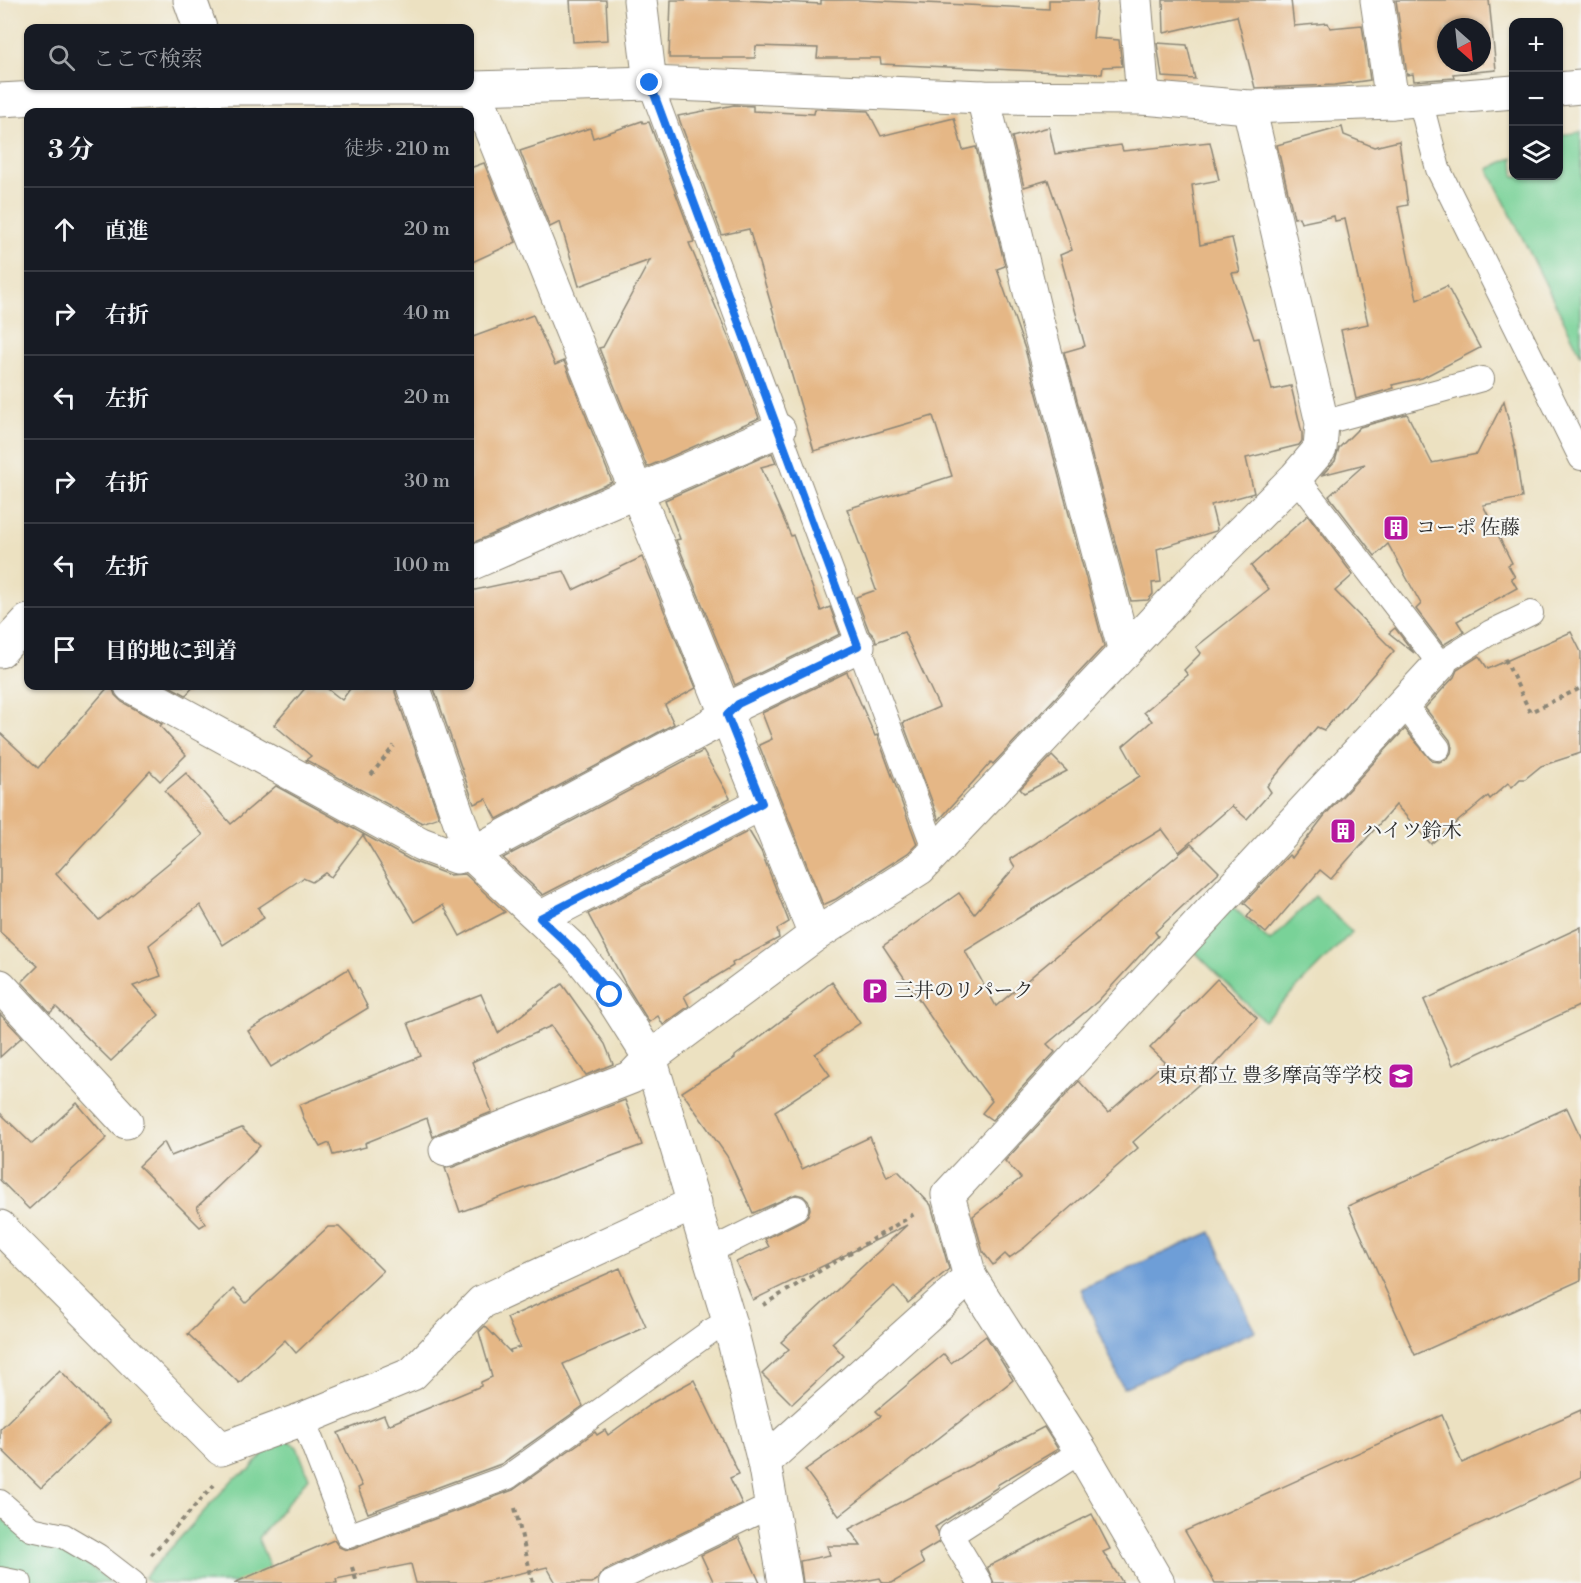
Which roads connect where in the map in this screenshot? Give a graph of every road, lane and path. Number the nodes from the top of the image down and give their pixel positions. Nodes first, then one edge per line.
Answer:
1 (190, 0) edge
2 (640, 0) edge
3 (1135, 0) edge
4 (1377, 0) edge
5 (199, 24) edge
6 (650, 83) junction
7 (1581, 87) edge
8 (474, 88) joint
9 (1563, 89) edge
10 (403, 90) edge
11 (1509, 92) edge
12 (224, 95) edge
13 (983, 97) junction
14 (1143, 98) junction
15 (0, 100) edge
16 (1406, 101) junction
17 (65, 105) edge
18 (1249, 107) junction
19 (1482, 379) dead end
20 (1322, 423) junction
21 (779, 430) junction
22 (1581, 458) edge
23 (1296, 477) junction
24 (636, 491) junction
25 (474, 562) edge
26 (1531, 613) dead end
27 (1491, 632) junction
28 (858, 646) junction
29 (1125, 652) junction
30 (1440, 664) junction
31 (1581, 688) edge
32 (137, 690) edge
33 (417, 698) edge
34 (1402, 702) junction
35 (727, 715) junction
36 (1438, 748) dead end
37 (762, 803) junction
38 (348, 804) junction
39 (936, 853) junction
40 (471, 854) junction
41 (540, 918) junction
42 (815, 935) junction
43 (0, 986) edge
44 (650, 1058) junction
45 (126, 1122) dead end
46 (446, 1149) dead end
47 (948, 1195) junction
48 (695, 1203) junction
49 (796, 1209) dead end
50 (0, 1227) edge
51 (708, 1252) junction
52 (970, 1277) junction
53 (729, 1321) junction
54 (303, 1419) junction
55 (221, 1449) junction
56 (1082, 1450) junction
57 (765, 1462) junction
58 (508, 1477) junction
59 (0, 1502) edge
60 (772, 1505) junction
61 (0, 1579) edge
62 (132, 1582) edge
63 (20, 1583) edge
64 (533, 1583) edge
65 (611, 1583) edge
66 (785, 1583) edge
67 (980, 1583) edge
68 (1158, 1583) edge

1 - 5 street
2 - 6 street
3 - 14 street
4 - 16 street
6 - 8 street
6 - 13 street
6 - 21 lane
7 - 9 street
8 - 24 street
10 - 12 street
11 - 16 street
12 - 17 street
13 - 14 street
13 - 29 street
14 - 18 street
15 - 17 street
16 - 18 street
16 - 22 lane
18 - 20 street
19 - 20 lane
20 - 23 street
21 - 24 street
21 - 28 lane
23 - 29 street
23 - 30 lane
24 - 25 street
24 - 35 street
26 - 27 lane
27 - 30 lane
27 - 31 path
28 - 35 street
28 - 39 lane
29 - 39 street
30 - 34 street
32 - 38 street
33 - 38 path
33 - 40 street
34 - 36 lane
34 - 47 street
35 - 37 street
35 - 40 street
37 - 41 street
37 - 42 street
38 - 40 street
39 - 42 street
40 - 41 street
41 - 44 street
42 - 44 street
43 - 45 street
44 - 46 street
44 - 48 street
47 - 52 street
47 - 53 path
48 - 51 street
48 - 54 street
49 - 51 lane
50 - 55 street
51 - 53 street
52 - 56 street
52 - 57 street
53 - 57 street
53 - 58 lane
54 - 55 street
54 - 58 lane
55 - 62 path
56 - 67 lane
56 - 68 street
57 - 60 street
58 - 64 path
59 - 62 lane
60 - 65 lane
60 - 66 street
61 - 63 lane

